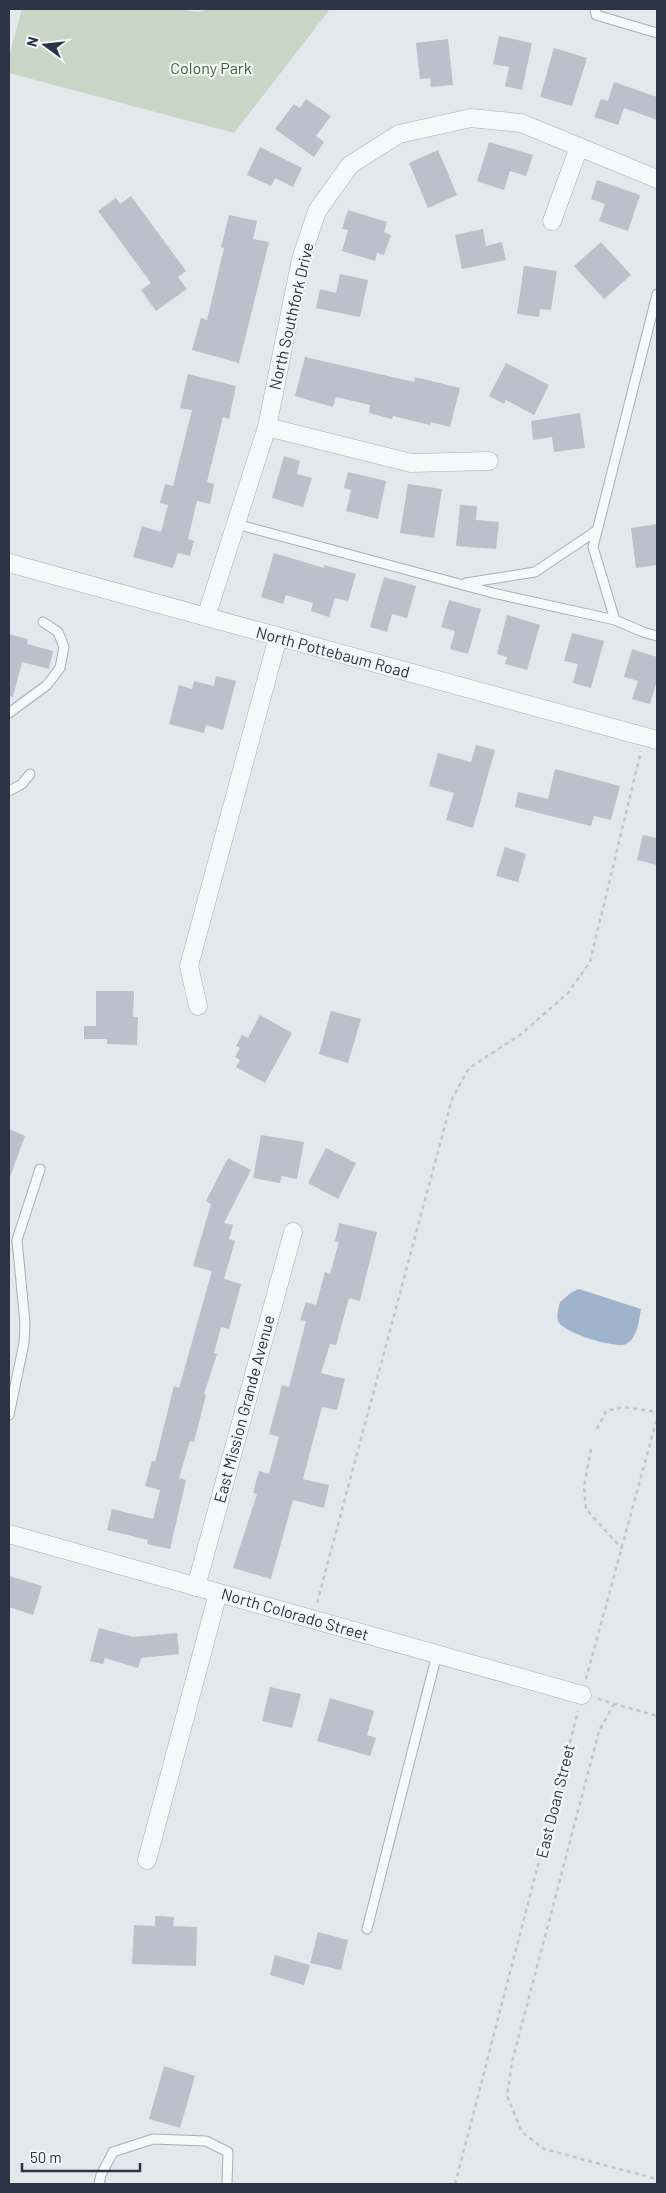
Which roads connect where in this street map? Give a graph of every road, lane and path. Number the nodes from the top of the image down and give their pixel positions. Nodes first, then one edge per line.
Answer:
1 (595, 9) edge
2 (657, 33) edge
3 (579, 147) junction
4 (657, 179) edge
5 (552, 221) dead end
6 (657, 294) edge
7 (267, 428) junction
8 (489, 461) dead end
9 (236, 524) junction
10 (596, 532) junction
11 (9, 563) edge
12 (461, 584) junction
13 (206, 617) junction
14 (615, 620) junction
15 (42, 622) dead end
16 (657, 636) edge
17 (278, 637) junction
18 (9, 713) edge
19 (651, 738) edge
20 (30, 774) dead end
21 (9, 791) edge
22 (198, 1006) dead end
23 (40, 1169) dead end
24 (292, 1232) dead end
25 (657, 1412) edge
26 (9, 1415) edge
27 (657, 1418) edge
28 (597, 1429) dead end
29 (591, 1449) dead end
30 (9, 1534) edge
31 (622, 1549) junction
32 (196, 1587) junction
33 (218, 1593) junction
34 (313, 1619) junction
35 (437, 1654) junction
36 (582, 1695) junction
37 (614, 1704) junction
38 (657, 1716) edge
39 (147, 1860) dead end
40 (368, 1929) dead end
41 (657, 2179) edge
42 (99, 2184) edge
43 (227, 2184) edge
44 (455, 2184) edge

1 - 2 lane
3 - 4 street, North Southfork Drive
3 - 5 street
3 - 7 street, North Southfork Drive
6 - 10 lane
7 - 8 street
7 - 9 street, North Southfork Drive
9 - 12 lane
9 - 13 street, North Southfork Drive
10 - 12 lane
10 - 14 lane
11 - 13 street, North Pottebaum Road
12 - 14 lane
13 - 17 street, North Pottebaum Road
14 - 16 lane
15 - 18 lane
17 - 19 street, North Pottebaum Road
17 - 22 street
19 - 34 path
20 - 21 lane
23 - 26 lane
24 - 32 street, East Mission Grande Avenue
25 - 28 path
27 - 31 path, East Doan Street
29 - 31 path
30 - 32 street, North Colorado Street
31 - 36 path, East Doan Street
32 - 33 street, North Colorado Street
33 - 34 street, North Colorado Street
33 - 39 street
34 - 35 street, North Colorado Street
35 - 36 street, North Colorado Street
35 - 40 lane
36 - 37 path
36 - 44 path, East Doan Street
37 - 38 path
37 - 41 path
42 - 43 lane

